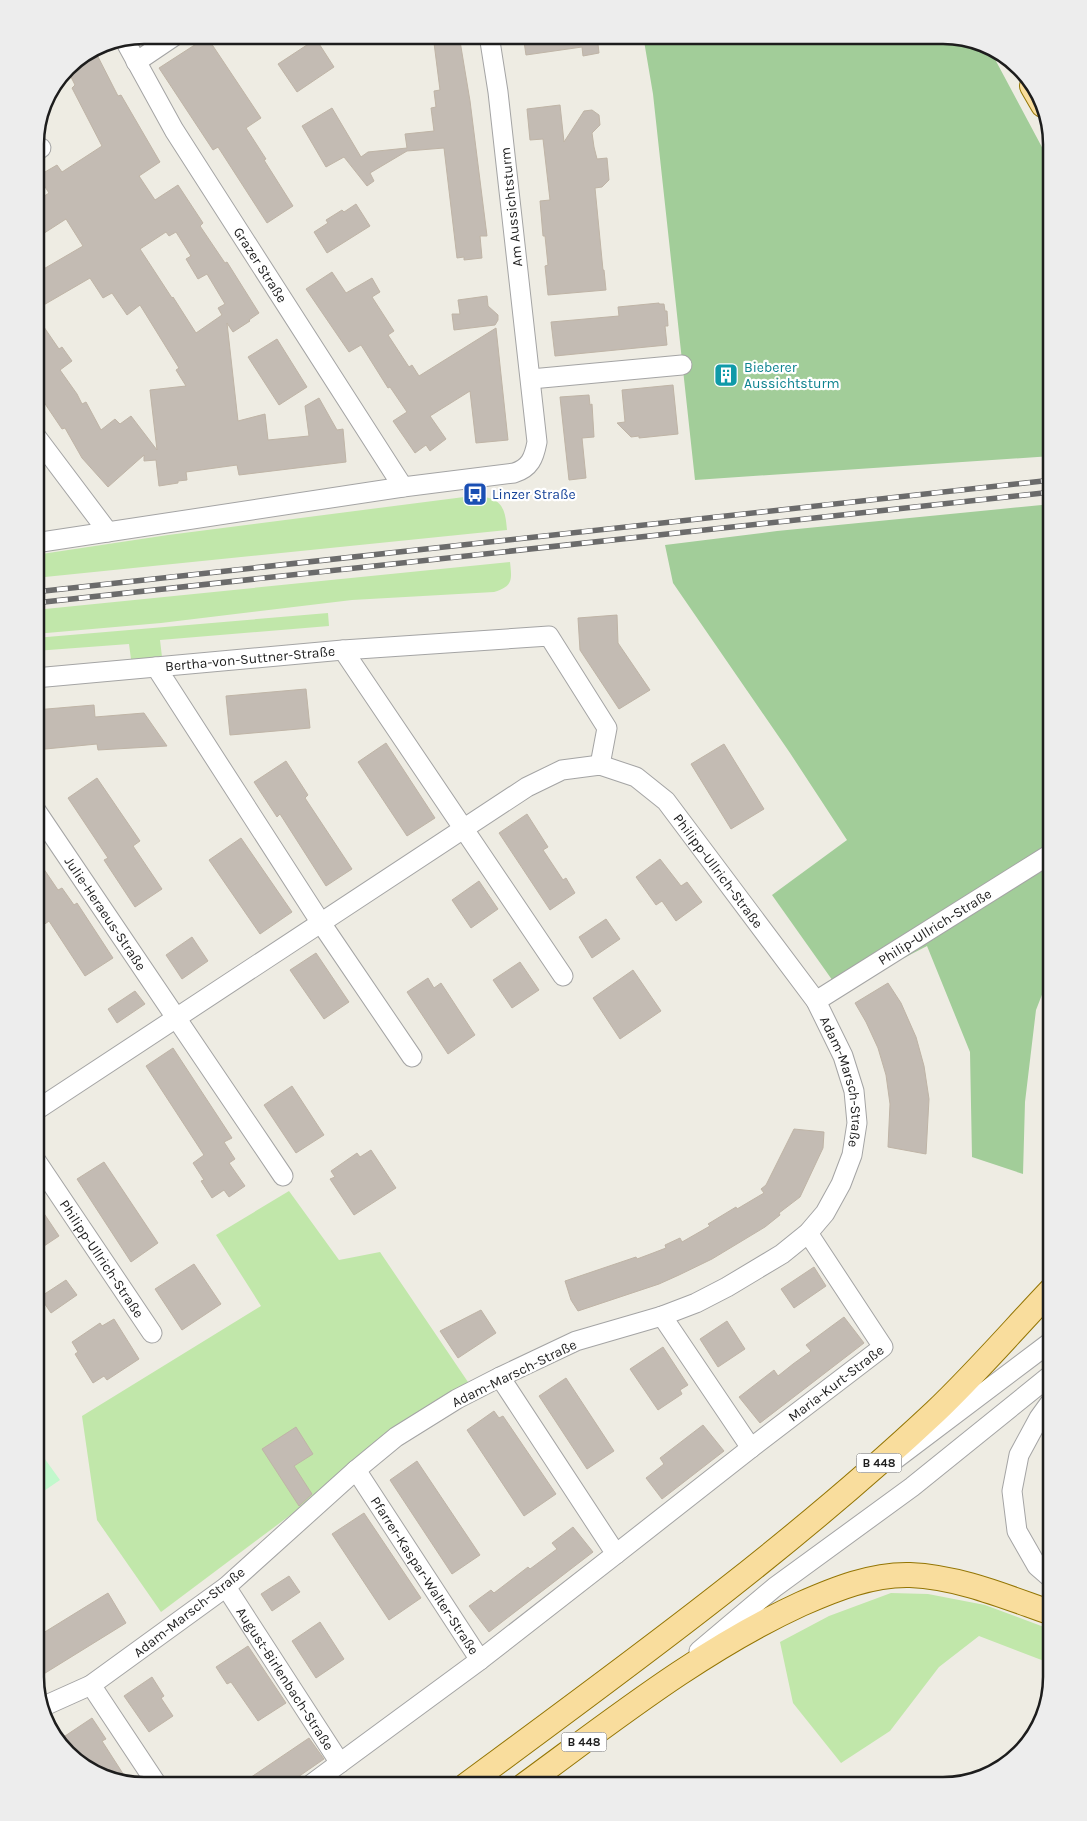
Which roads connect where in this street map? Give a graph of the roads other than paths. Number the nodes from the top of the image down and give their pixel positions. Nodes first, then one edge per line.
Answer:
1 (163, 44) edge
2 (490, 44) edge
3 (127, 46) edge
4 (136, 62) junction
5 (682, 365) dead end
6 (531, 379) junction
7 (44, 447) edge
8 (402, 487) junction
9 (108, 532) junction
10 (44, 542) edge
11 (344, 650) junction
12 (156, 667) junction
13 (44, 677) edge
14 (600, 765) junction
15 (44, 822) edge
16 (464, 828) junction
17 (1043, 859) edge
18 (321, 923) junction
19 (563, 976) dead end
20 (816, 1001) junction
21 (176, 1019) junction
22 (412, 1057) dead end
23 (44, 1106) edge
24 (44, 1172) edge
25 (282, 1176) dead end
26 (808, 1233) junction
27 (1043, 1299) edge
28 (662, 1316) junction
29 (152, 1333) dead end
30 (1043, 1348) edge
31 (500, 1377) junction
32 (1043, 1381) edge
33 (1043, 1412) edge
34 (752, 1448) junction
35 (356, 1470) junction
36 (832, 1503) junction
37 (616, 1554) junction
38 (1043, 1571) edge
39 (226, 1587) junction
40 (1043, 1610) edge
41 (480, 1660) junction
42 (91, 1685) junction
43 (645, 1697) junction
44 (47, 1705) edge
45 (340, 1763) junction
46 (152, 1777) edge
47 (321, 1777) edge
48 (477, 1777) edge
49 (535, 1777) edge

1 - 4 street
2 - 6 street, Am Aussichtsturm
3 - 4 street, Grazer Straße
4 - 8 street, Grazer Straße
5 - 6 street
6 - 8 street, Am Aussichtsturm
7 - 9 street
8 - 9 street
9 - 10 street
11 - 12 street, Bertha-von-Suttner-Straße
11 - 14 street
11 - 16 street, Bertha-von-Suttner-Straße
12 - 13 street
12 - 18 street, Bertha-von-Suttner-Straße
14 - 16 street, Philipp-Ullrich-Straße
14 - 20 street, Philipp-Ullrich-Straße
15 - 21 street, Julie-Heraeus-Straße
16 - 18 street, Philipp-Ullrich-Straße
16 - 19 street
17 - 20 street, Philip-Ullrich-Straße
18 - 21 street, Philipp-Ullrich-Straße
18 - 22 street
20 - 26 street, Adam-Marsch-Straße
21 - 23 street, Philipp-Ullrich-Straße
21 - 25 street
24 - 29 street, Philipp-Ullrich-Straße
26 - 28 street, Adam-Marsch-Straße
26 - 34 street, Maria-Kurt-Straße
27 - 36 main road, B 448
28 - 31 street, Adam-Marsch-Straße
28 - 34 street
30 - 36 street
31 - 35 street, Adam-Marsch-Straße
31 - 37 street
32 - 43 street
33 - 38 street
34 - 37 street, Maria-Kurt-Straße
35 - 39 street, Adam-Marsch-Straße
35 - 41 street, Pfarrer-Kaspar-Walter-Straße
36 - 48 main road, B 448
37 - 41 street, Pfarrer-Kaspar-Walter-Straße
39 - 42 street, Adam-Marsch-Straße
39 - 45 street, August-Birlenbach-Straße
40 - 43 main road, B 448
41 - 45 street
42 - 44 street, Adam-Marsch-Straße
42 - 46 street
43 - 49 main road, B 448
45 - 47 street, August-Birlenbach-Straße

